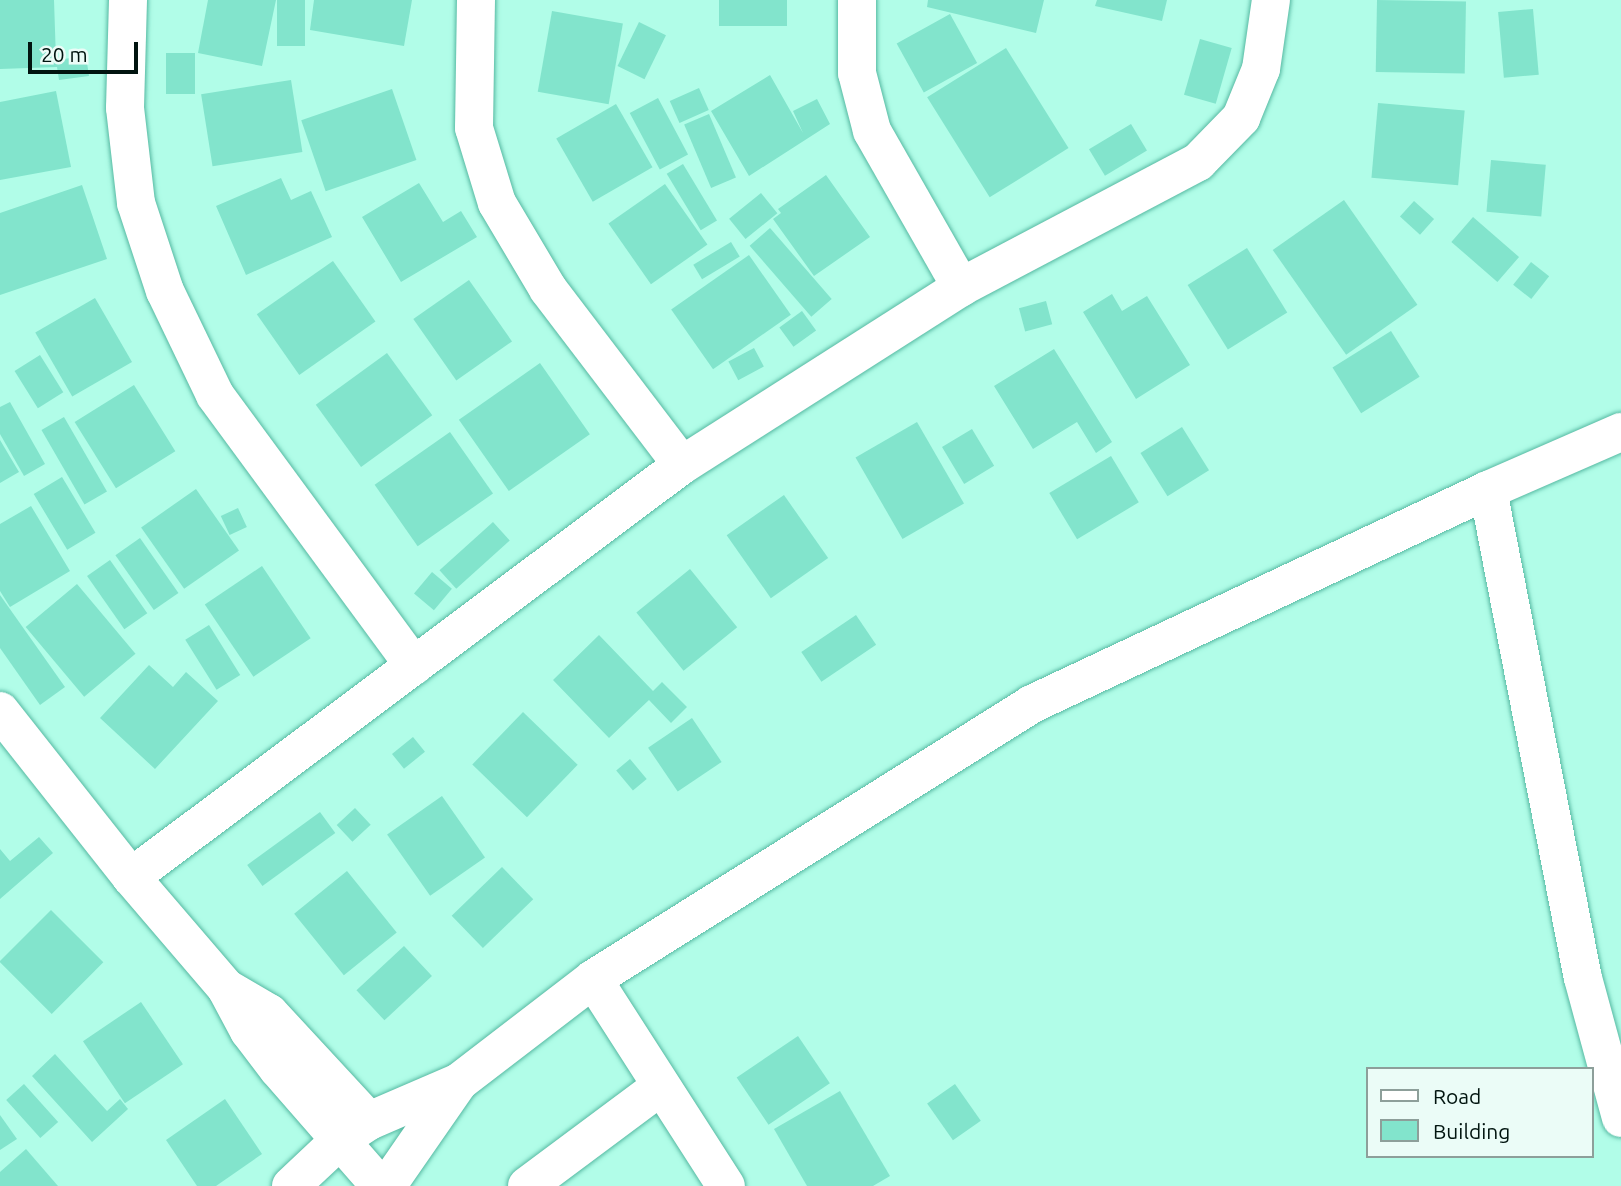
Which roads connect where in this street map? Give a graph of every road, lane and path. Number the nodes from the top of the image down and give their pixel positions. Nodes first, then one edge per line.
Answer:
1 (128, 0) edge
2 (476, 0) edge
3 (858, 0) edge
4 (1271, 0) edge
5 (961, 287) junction
6 (1621, 432) edge
7 (682, 465) junction
8 (1488, 490) junction
9 (414, 666) junction
10 (0, 711) edge
11 (131, 877) junction
12 (593, 979) junction
13 (1613, 1059) edge
14 (459, 1083) junction
15 (661, 1086) junction
16 (1621, 1118) edge
17 (355, 1130) junction
18 (291, 1186) edge
19 (380, 1186) edge
20 (387, 1186) edge
21 (527, 1186) edge
22 (726, 1186) edge

1 - 9 street
2 - 7 street
3 - 5 street
4 - 5 street
5 - 7 street
6 - 8 street
7 - 9 street
8 - 12 street
8 - 13 street
9 - 11 street
10 - 11 street
11 - 17 street
12 - 14 street
12 - 15 street
13 - 16 street
14 - 17 street
14 - 20 street
15 - 21 street
15 - 22 street
17 - 18 street
17 - 19 street

